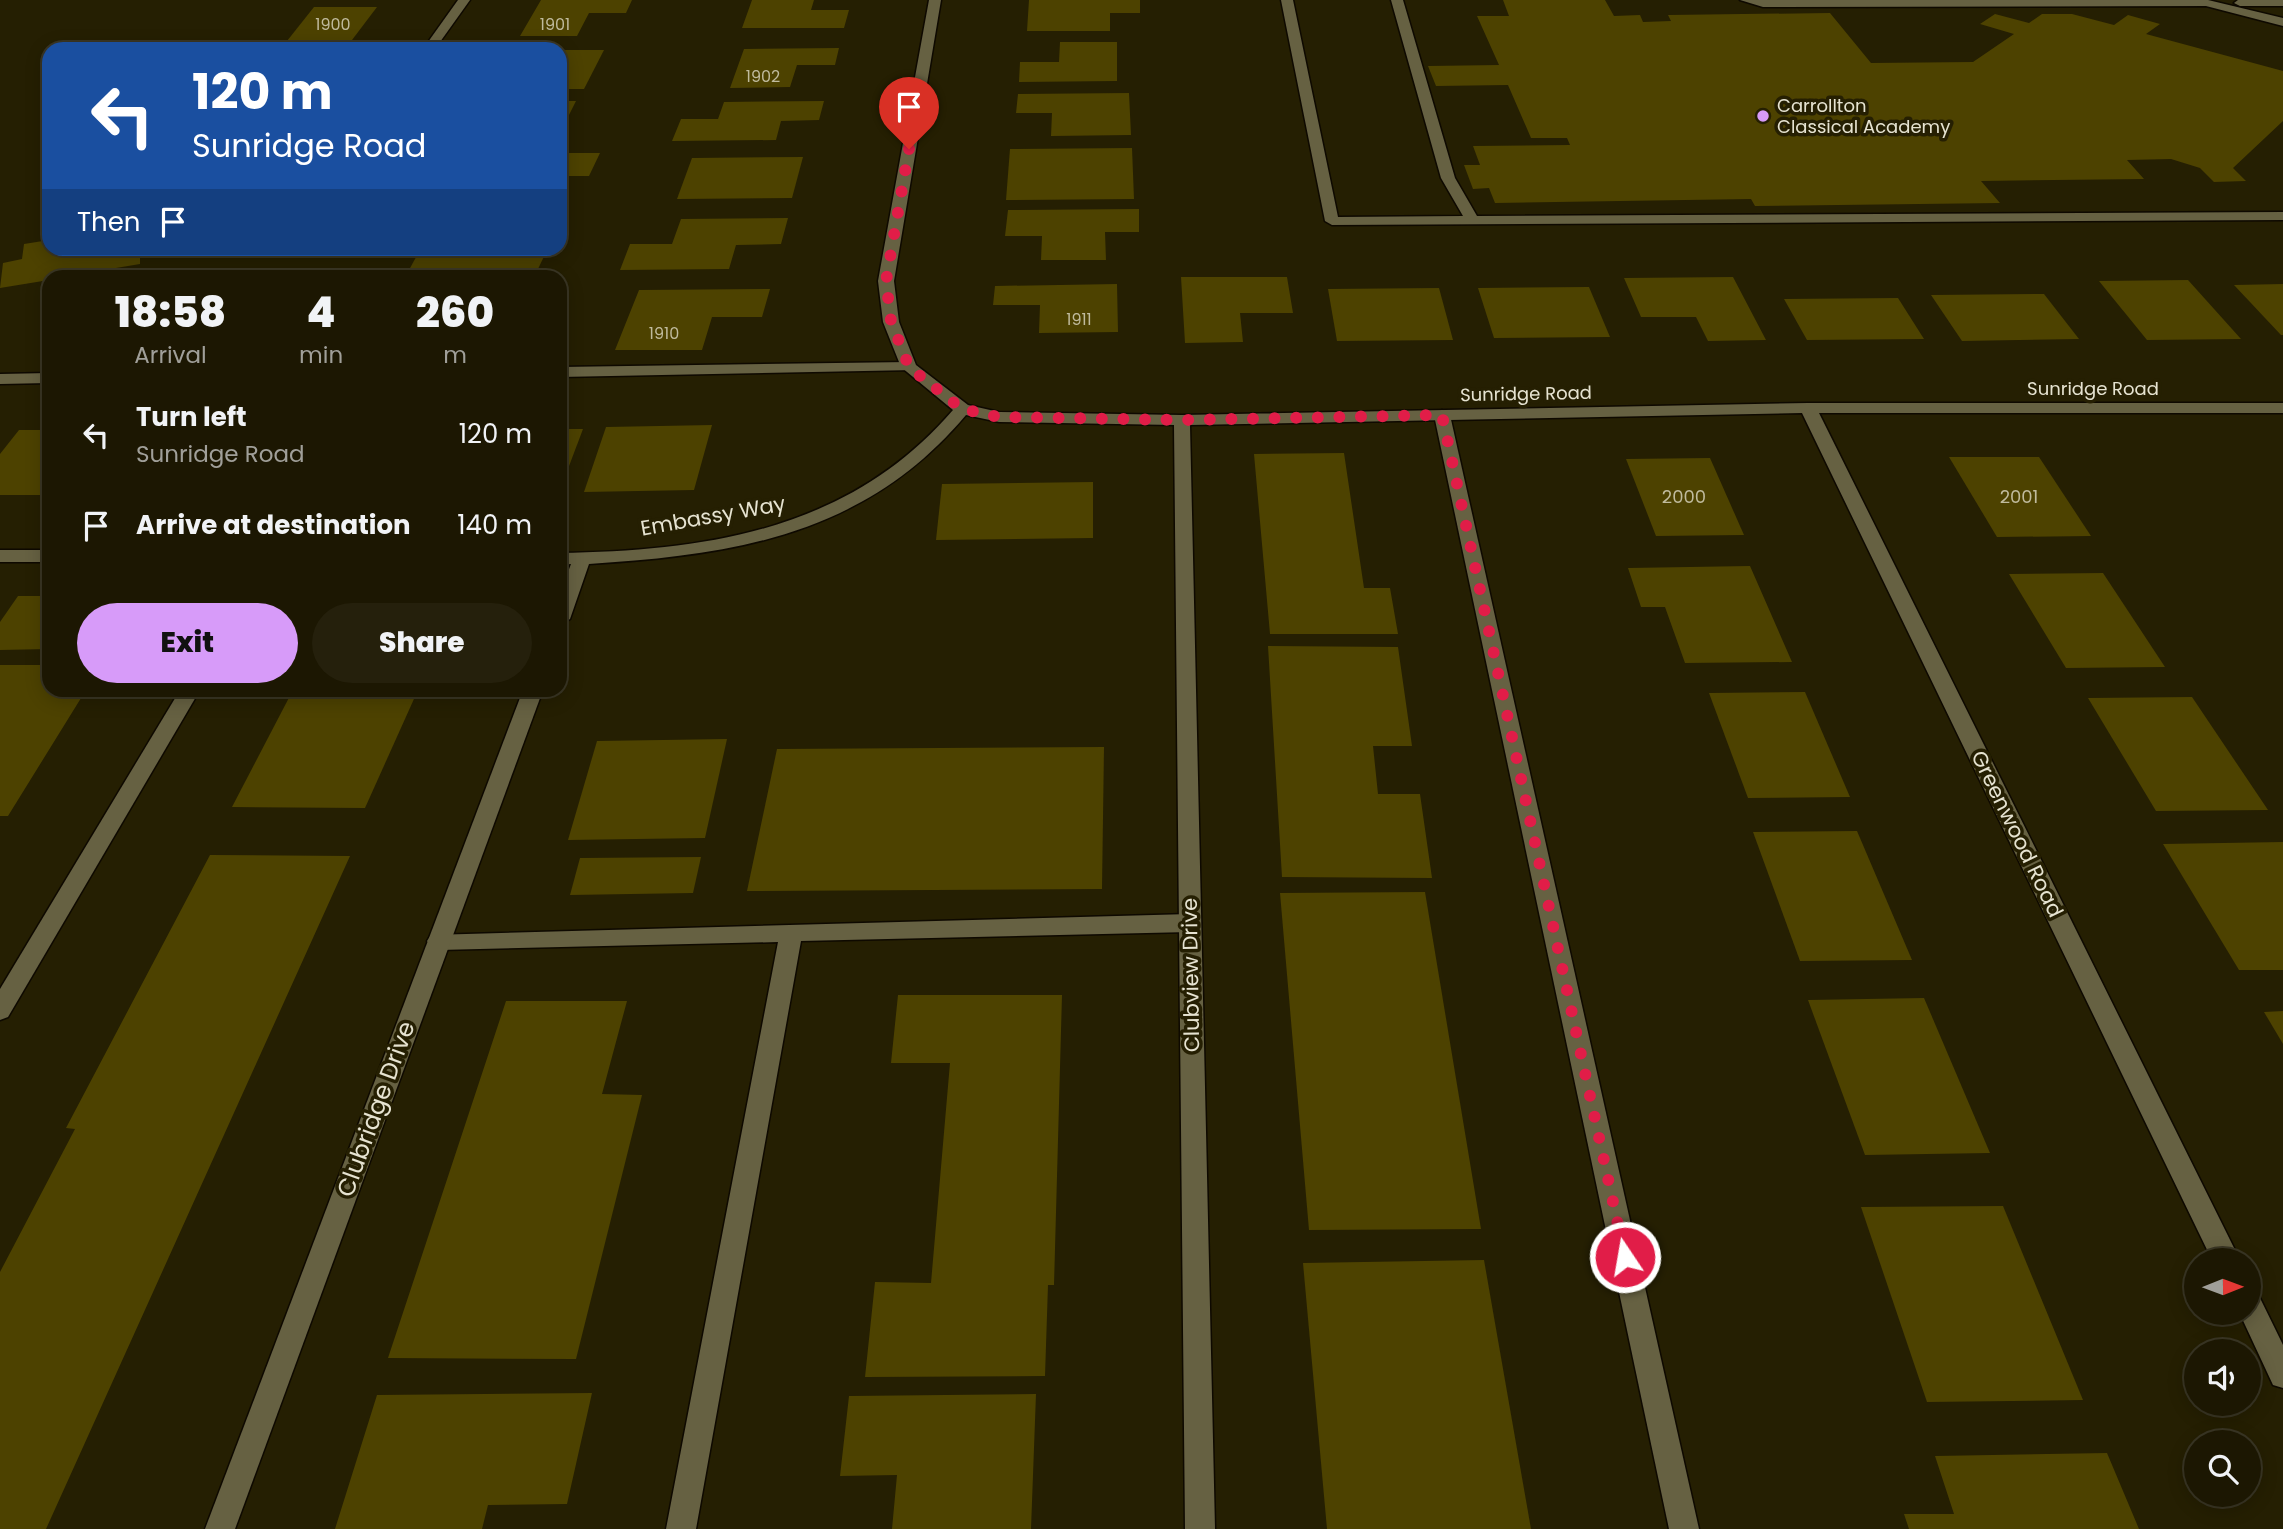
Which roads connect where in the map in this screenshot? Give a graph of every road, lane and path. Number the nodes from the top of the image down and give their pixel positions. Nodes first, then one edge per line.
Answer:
1 (464, 0) edge
2 (935, 0) edge
3 (1287, 0) edge
4 (1397, 0) edge
5 (1746, 0) edge
6 (2203, 1) edge
7 (2283, 3) edge
8 (2283, 22) edge
9 (434, 42) edge
10 (2283, 216) edge
11 (1472, 220) junction
12 (909, 367) junction
13 (567, 372) edge
14 (42, 378) edge
15 (0, 379) edge
16 (1808, 408) junction
17 (2283, 408) edge
18 (962, 409) junction
19 (1442, 415) junction
20 (1182, 420) junction
21 (0, 556) edge
22 (42, 556) edge
23 (567, 559) edge
24 (582, 559) junction
25 (567, 600) edge
26 (186, 697) edge
27 (530, 697) edge
28 (1190, 923) junction
29 (791, 933) junction
30 (439, 941) junction
31 (0, 1010) edge
32 (2221, 1248) edge
33 (2259, 1325) edge
34 (2283, 1375) edge
35 (220, 1529) edge
36 (681, 1529) edge
37 (1200, 1529) edge
38 (1684, 1529) edge

1 - 9 street
2 - 12 street
3 - 11 street
4 - 11 street
5 - 6 street
6 - 7 street
6 - 8 street
10 - 11 street
12 - 13 street
12 - 18 street, Sunridge Road
14 - 15 street
16 - 17 street, Sunridge Road
16 - 19 street, Sunridge Road
16 - 32 street, Greenwood Road
18 - 20 street, Sunridge Road
18 - 24 street, Embassy Way
19 - 20 street, Sunridge Road
19 - 38 street
20 - 28 street, Clubview Drive
21 - 22 street
23 - 24 street, Embassy Way
24 - 25 street
26 - 31 street
27 - 30 street, Clubridge Drive
28 - 29 street
28 - 37 street, Clubview Drive
29 - 30 street
29 - 36 street
30 - 35 street, Clubridge Drive
33 - 34 street

